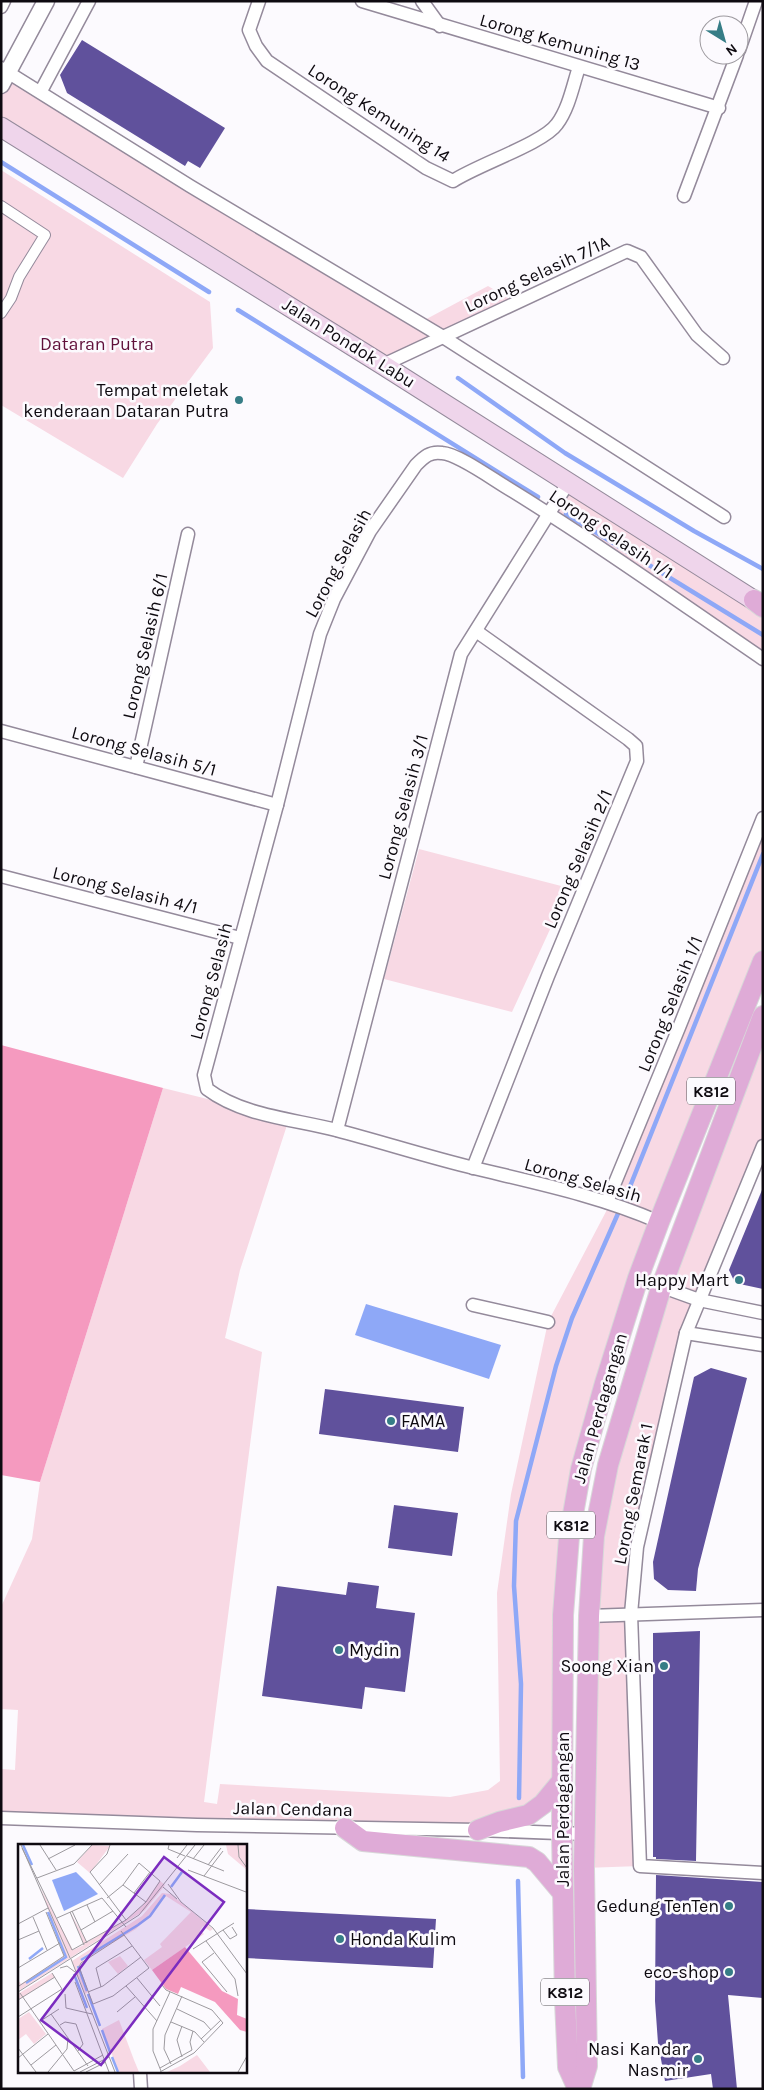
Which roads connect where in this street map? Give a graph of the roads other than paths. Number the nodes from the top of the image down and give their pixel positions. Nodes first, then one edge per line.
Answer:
1 (4, 1) edge
2 (46, 1) edge
3 (89, 1) edge
4 (259, 1) edge
5 (362, 1) edge
6 (422, 1) edge
7 (756, 1) edge
8 (1, 7) edge
9 (749, 21) edge
10 (440, 26) junction
11 (734, 65) edge
12 (579, 67) junction
13 (4, 75) edge
14 (40, 91) junction
15 (719, 108) junction
16 (1, 127) edge
17 (684, 196) dead end
18 (1, 206) edge
19 (1, 313) edge
20 (443, 337) junction
21 (723, 358) dead end
22 (383, 364) junction
23 (432, 452) joint
24 (568, 483) junction
25 (549, 513) junction
26 (724, 516) dead end
27 (188, 534) dead end
28 (760, 598) edge
29 (476, 630) junction
30 (763, 659) edge
31 (1, 731) edge
32 (136, 767) junction
33 (277, 805) junction
34 (763, 818) edge
35 (1, 876) edge
36 (240, 938) junction
37 (763, 960) edge
38 (763, 1016) edge
39 (337, 1130) junction
40 (763, 1146) edge
41 (473, 1168) junction
42 (607, 1202) junction
43 (659, 1222) junction
44 (638, 1278) junction
45 (661, 1288) junction
46 (699, 1300) junction
47 (473, 1305) dead end
48 (763, 1313) edge
49 (548, 1322) dead end
50 (686, 1333) junction
51 (763, 1345) edge
52 (763, 1610) edge
53 (631, 1614) junction
54 (589, 1616) junction
55 (562, 1781) junction
56 (1, 1818) edge
57 (345, 1828) junction
58 (478, 1830) junction
59 (562, 1834) junction
60 (585, 1834) junction
61 (763, 1873) edge
62 (563, 1893) junction
63 (140, 2073) dead end
64 (141, 2089) edge
65 (579, 2089) edge

1 - 8 street
2 - 13 street
3 - 14 street
4 - 12 street, Lorong Kemuning 14
5 - 10 street, Lorong Kemuning 13
6 - 10 street
7 - 9 street
10 - 12 street, Lorong Kemuning 13
11 - 15 street
12 - 15 street, Lorong Kemuning 13
13 - 14 street
14 - 20 street
15 - 17 street
16 - 22 main road, Jalan Pondok Labu
18 - 19 street
20 - 21 street, Lorong Selasih 7/1A
20 - 22 street, Lorong Selasih 7/1A
20 - 26 street
22 - 24 main road, Jalan Pondok Labu
23 - 25 street, Lorong Selasih 1/1
23 - 33 street, Lorong Selasih
24 - 25 street, Lorong Selasih 3/1
24 - 28 main road, Jalan Pondok Labu
25 - 29 street, Lorong Selasih 3/1
25 - 30 street, Lorong Selasih 1/1
27 - 32 street, Lorong Selasih 6/1
29 - 39 street, Lorong Selasih 3/1
29 - 41 street, Lorong Selasih 2/1
31 - 32 street, Lorong Selasih 5/1
32 - 33 street, Lorong Selasih 5/1
33 - 36 street, Lorong Selasih
34 - 42 street, Lorong Selasih 1/1
35 - 36 street, Lorong Selasih 4/1
36 - 39 street, Lorong Selasih
37 - 43 main road, Jalan Perdagangan / K812
38 - 45 main road, Jalan Perdagangan / K812
39 - 41 street, Lorong Selasih
40 - 46 street, Lorong Semarak 1
41 - 42 street, Lorong Selasih
42 - 43 street, Lorong Selasih
43 - 44 main road, Jalan Perdagangan / K812
44 - 45 street
44 - 55 main road, Jalan Perdagangan / K812
45 - 46 street
45 - 54 main road, Jalan Perdagangan / K812
46 - 48 street
46 - 50 street, Lorong Semarak 1
47 - 49 street
50 - 51 street
50 - 53 street, Lorong Semarak 1
52 - 53 street
53 - 54 street
53 - 61 street, Lorong Semarak 1
54 - 60 main road, Jalan Perdagangan / K812
55 - 58 main road
55 - 59 main road, Jalan Perdagangan / K812
56 - 57 street, Jalan Cendana
57 - 58 street, Jalan Cendana
57 - 62 main road
58 - 59 street, Jalan Cendana
59 - 60 street, Jalan Cendana
59 - 62 main road, Jalan Perdagangan / K812
60 - 65 main road, Jalan Perdagangan / K812
62 - 65 main road, Jalan Perdagangan / K812
63 - 64 street

